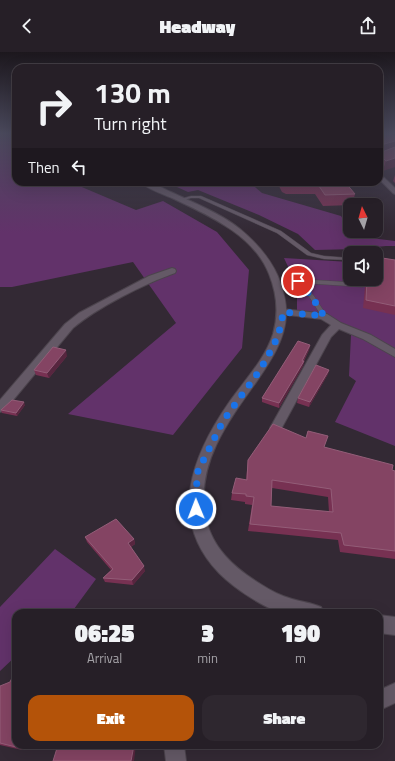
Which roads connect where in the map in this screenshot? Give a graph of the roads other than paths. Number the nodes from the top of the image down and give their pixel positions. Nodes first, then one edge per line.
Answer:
1 (383, 179) edge
2 (152, 186) edge
3 (395, 192) edge
4 (180, 200) junction
5 (343, 259) edge
6 (172, 271) dead end
7 (343, 284) edge
8 (283, 312) junction
9 (324, 316) junction
10 (337, 324) junction
11 (395, 354) edge
12 (0, 408) edge
13 (276, 428) edge
14 (301, 609) edge
15 (383, 624) edge
16 (395, 626) edge
17 (395, 692) edge
18 (383, 698) edge
19 (174, 749) edge
20 (176, 761) edge

1 - 3 main road
2 - 4 main road
4 - 5 lane
4 - 8 main road
6 - 12 main road
7 - 9 lane
8 - 9 main road
8 - 14 main road
9 - 10 main road
10 - 11 main road
10 - 13 main road
15 - 16 main road
17 - 18 main road
19 - 20 main road

